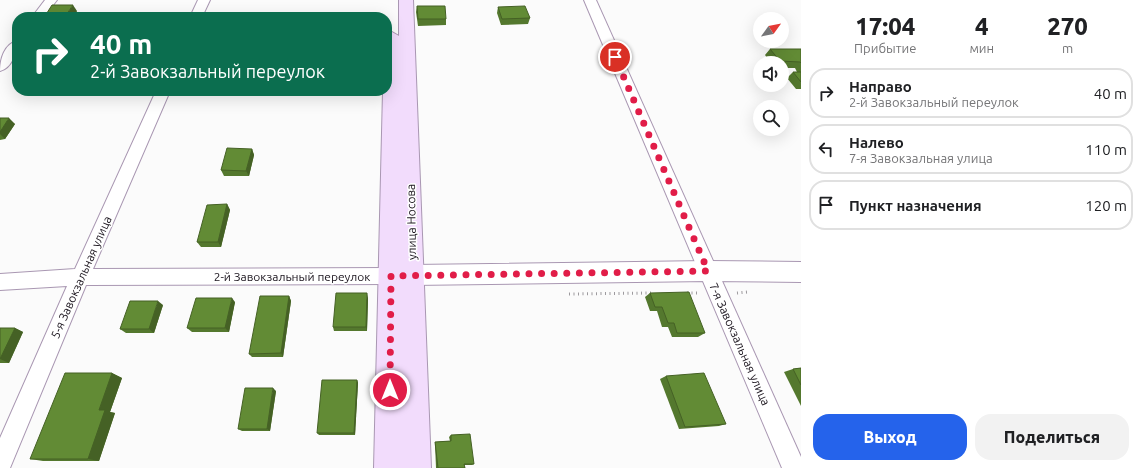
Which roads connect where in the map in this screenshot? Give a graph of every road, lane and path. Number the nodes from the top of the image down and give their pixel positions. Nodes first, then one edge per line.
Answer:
1 (51, 0) edge
2 (204, 0) edge
3 (393, 0) edge
4 (406, 0) edge
5 (590, 0) edge
6 (42, 12) edge
7 (198, 12) edge
8 (12, 51) edge
9 (0, 67) edge
10 (161, 96) edge
11 (708, 271) junction
12 (801, 272) edge
13 (401, 275) junction
14 (80, 277) junction
15 (0, 282) edge
16 (755, 292) dead end
17 (655, 293) edge
18 (686, 293) edge
19 (717, 293) junction
20 (561, 294) dead end
21 (0, 464) edge
22 (389, 468) edge
23 (416, 468) edge
24 (794, 468) edge

1 - 6 street
2 - 7 street
3 - 13 main road, улица Носова
4 - 13 main road, улица Носова
5 - 11 street, 7-я Завокзальная улица
8 - 9 street
10 - 14 street, 5-я Завокзальная улица
11 - 12 street, 2-й Завокзальный переулок
11 - 13 street, 2-й Завокзальный переулок
11 - 19 street, 7-я Завокзальная улица
13 - 14 street, 2-й Завокзальный переулок
13 - 22 main road, улица Носова
13 - 23 main road, улица Носова
14 - 15 street, 2-й Завокзальный переулок
14 - 21 street, 5-я Завокзальная улица
16 - 19 path
17 - 20 path
18 - 19 path
19 - 24 street, 7-я Завокзальная улица

